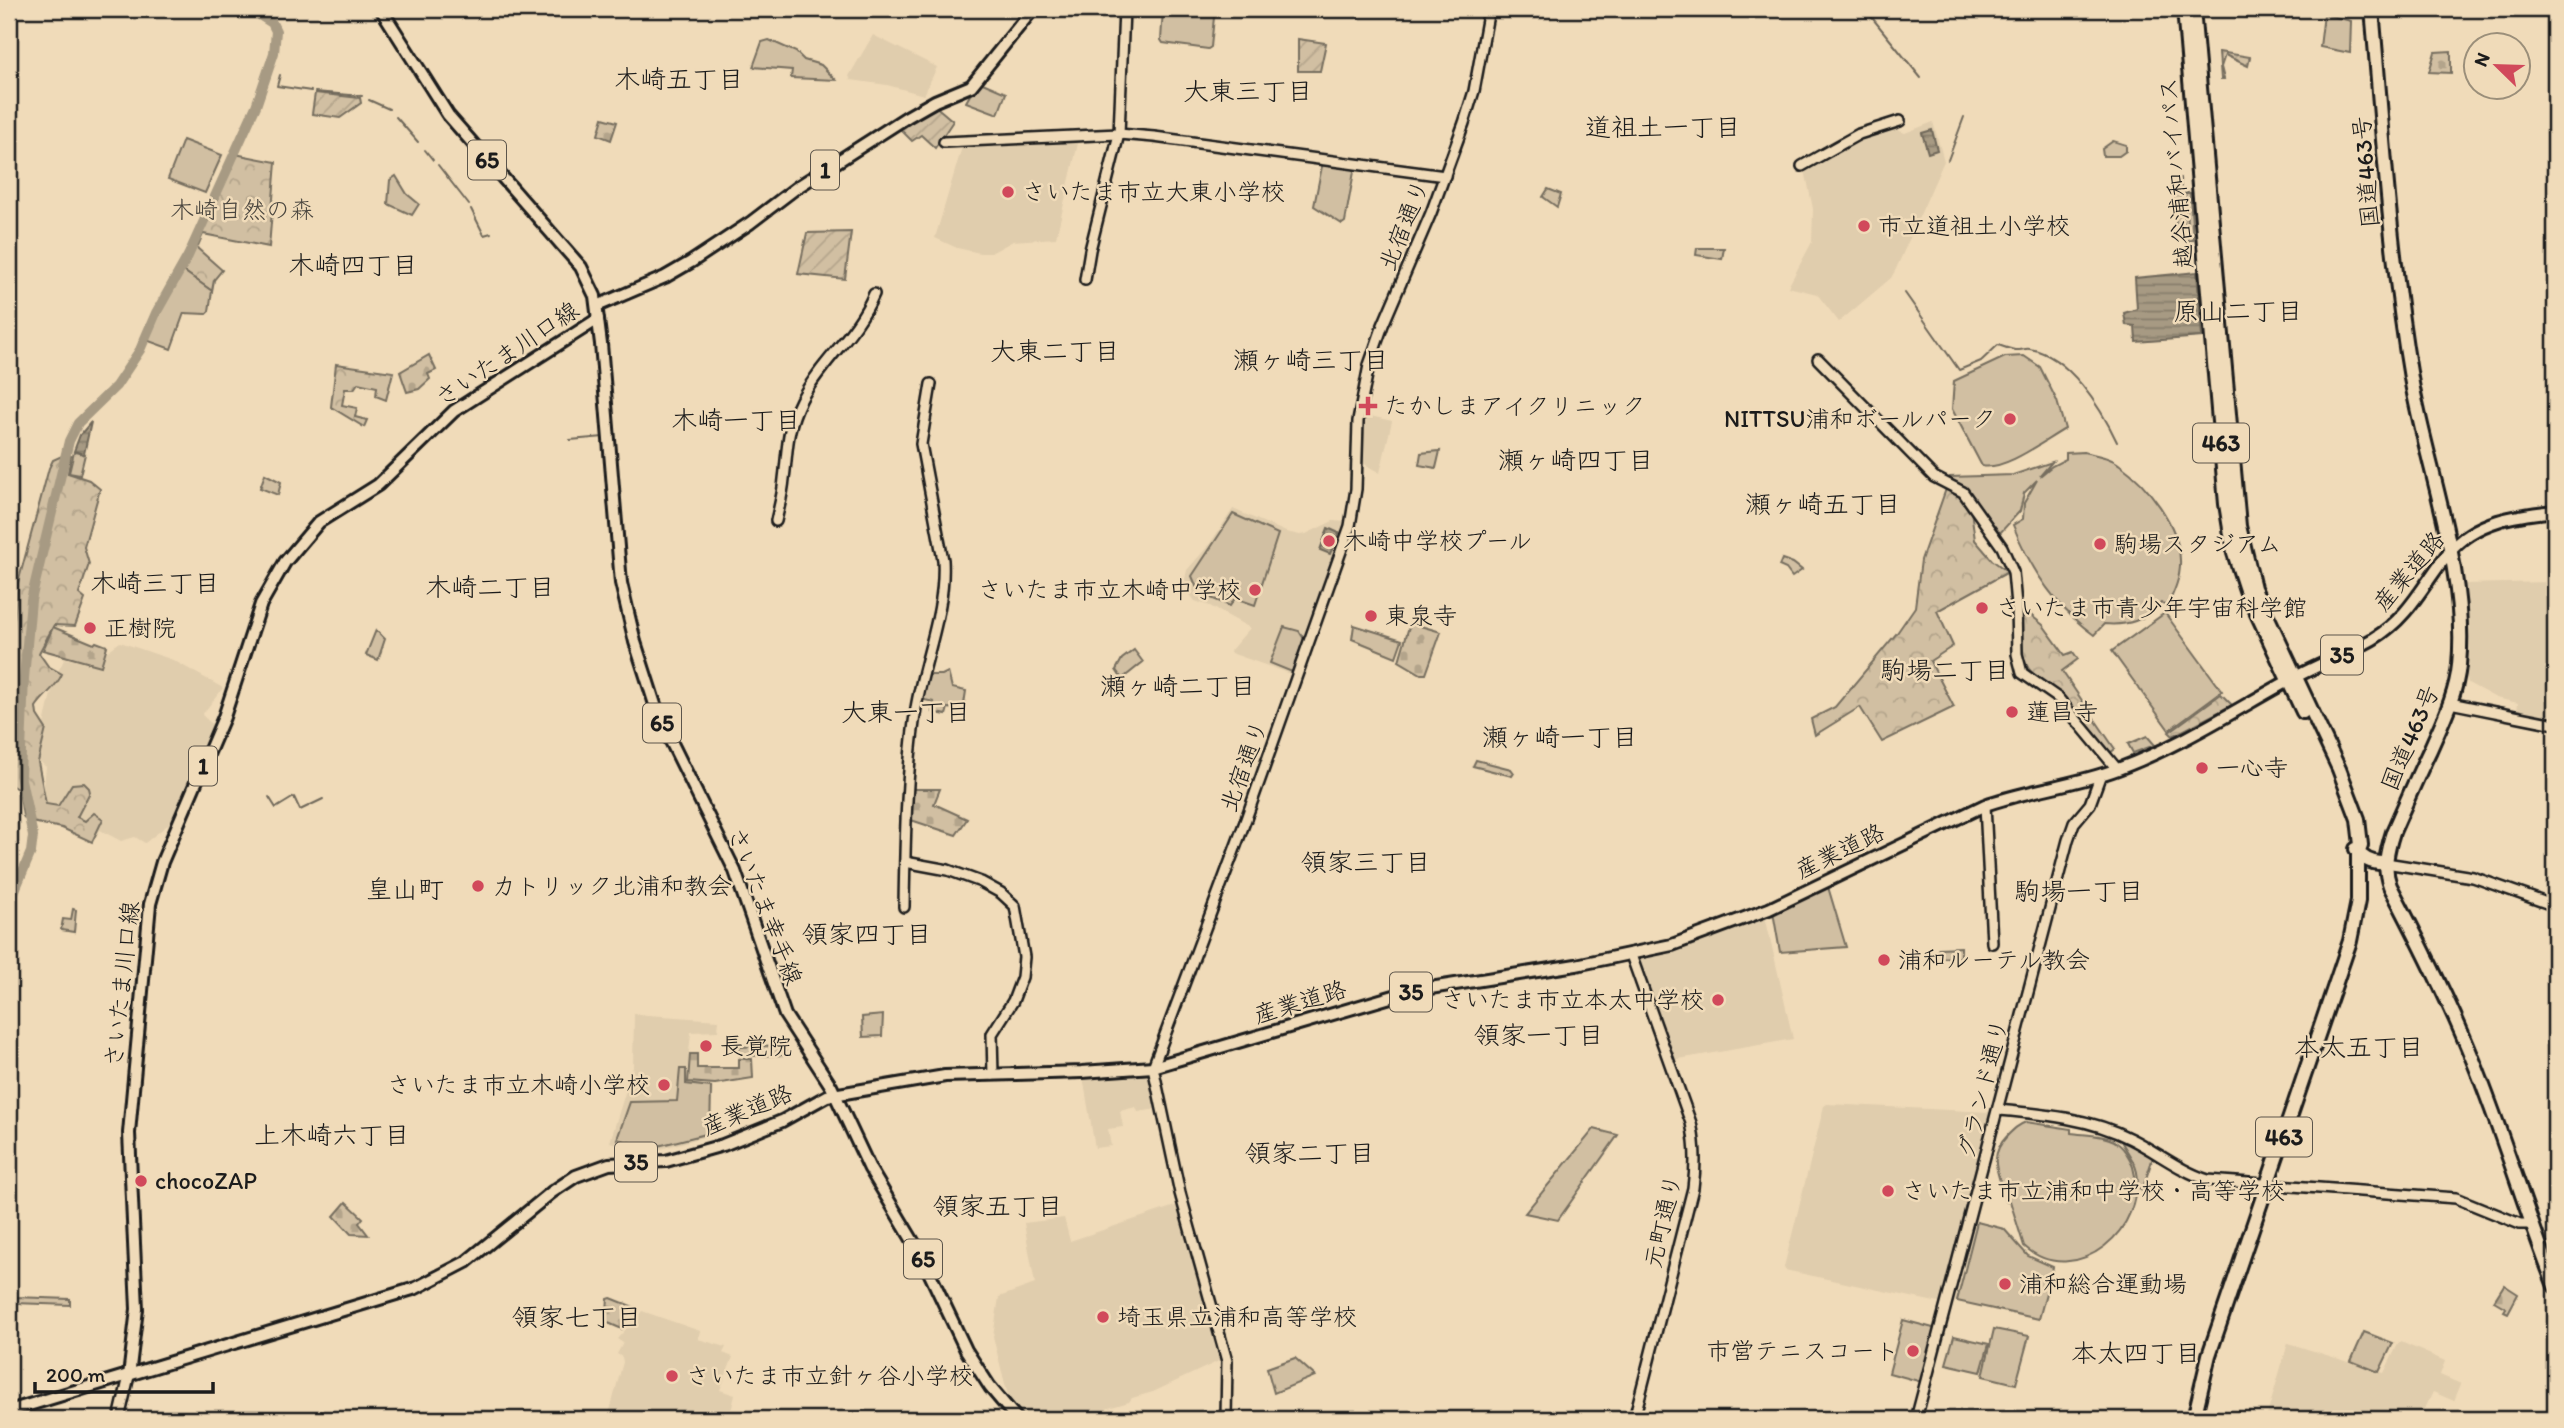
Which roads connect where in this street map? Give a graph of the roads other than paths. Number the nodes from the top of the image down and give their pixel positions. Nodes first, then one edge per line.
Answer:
1 (381, 9) edge
2 (1033, 9) edge
3 (1124, 9) edge
4 (1489, 9) edge
5 (2184, 9) edge
6 (2193, 9) edge
7 (2372, 9) edge
8 (1900, 121) dead end
9 (1119, 134) junction
10 (944, 142) dead end
11 (1802, 166) dead end
12 (1445, 176) junction
13 (1085, 280) dead end
14 (874, 294) dead end
15 (597, 306) junction
16 (598, 319) junction
17 (1818, 359) dead end
18 (931, 384) dead end
19 (2555, 511) edge
20 (776, 521) dead end
21 (2449, 552) junction
22 (2292, 679) junction
23 (2450, 703) junction
24 (2555, 724) edge
25 (2117, 769) junction
26 (2101, 774) junction
27 (1985, 805) junction
28 (2358, 853) junction
29 (905, 862) junction
30 (2386, 863) junction
31 (2555, 906) edge
32 (904, 907) dead end
33 (1992, 943) dead end
34 (1631, 955) junction
35 (1153, 1067) junction
36 (993, 1074) junction
37 (835, 1095) junction
38 (1998, 1110) junction
39 (2268, 1185) junction
40 (2531, 1224) junction
41 (2555, 1286) edge
42 (128, 1376) junction
43 (9, 1410) edge
44 (119, 1419) edge
45 (1017, 1419) edge
46 (1226, 1419) edge
47 (1634, 1419) edge
48 (1916, 1419) edge
49 (2194, 1419) edge

1 - 15 main road, 65
2 - 15 main road, さいたま川口線 / 1
3 - 9 street
4 - 12 street, 北宿通り
5 - 22 highway, 越谷浦和バイパス / 463
6 - 22 highway, 越谷浦和バイパス / 463
7 - 21 highway, 国道463号
8 - 11 street
9 - 10 street
9 - 12 street
9 - 13 street
12 - 35 street, 北宿通り
14 - 20 street
15 - 16 main road, さいたま川口線
16 - 37 main road, さいたま幸手線 / 65
16 - 42 main road, さいたま川口線 / 1
17 - 25 street
18 - 29 street
19 - 21 main road, 産業道路 / 35
21 - 22 main road, 産業道路 / 35
21 - 23 highway, 国道463号
22 - 25 main road, 産業道路 / 35
22 - 28 highway, 越谷浦和バイパス / 463
23 - 24 street
23 - 30 highway, 国道463号
25 - 26 main road, 産業道路 / 35
26 - 27 main road, 産業道路 / 35
26 - 38 street, グランド通り
27 - 33 street
27 - 34 main road, 産業道路 / 35
28 - 30 highway
28 - 39 highway, 越谷浦和バイパス / 463
29 - 32 street
29 - 36 street
30 - 31 street
30 - 40 highway, 国道463号
34 - 35 main road, 産業道路 / 35
34 - 47 street, 元町通り
35 - 36 main road, 産業道路 / 35
35 - 46 street
36 - 37 main road, 産業道路 / 35
37 - 42 main road, 産業道路 / 35
37 - 45 main road, さいたま幸手線 / 65
38 - 39 street
38 - 48 street, グランド通り
39 - 40 street
39 - 49 highway, 越谷浦和バイパス / 463
40 - 41 highway, 国道463号
42 - 43 main road, 産業道路 / 35
42 - 44 street

